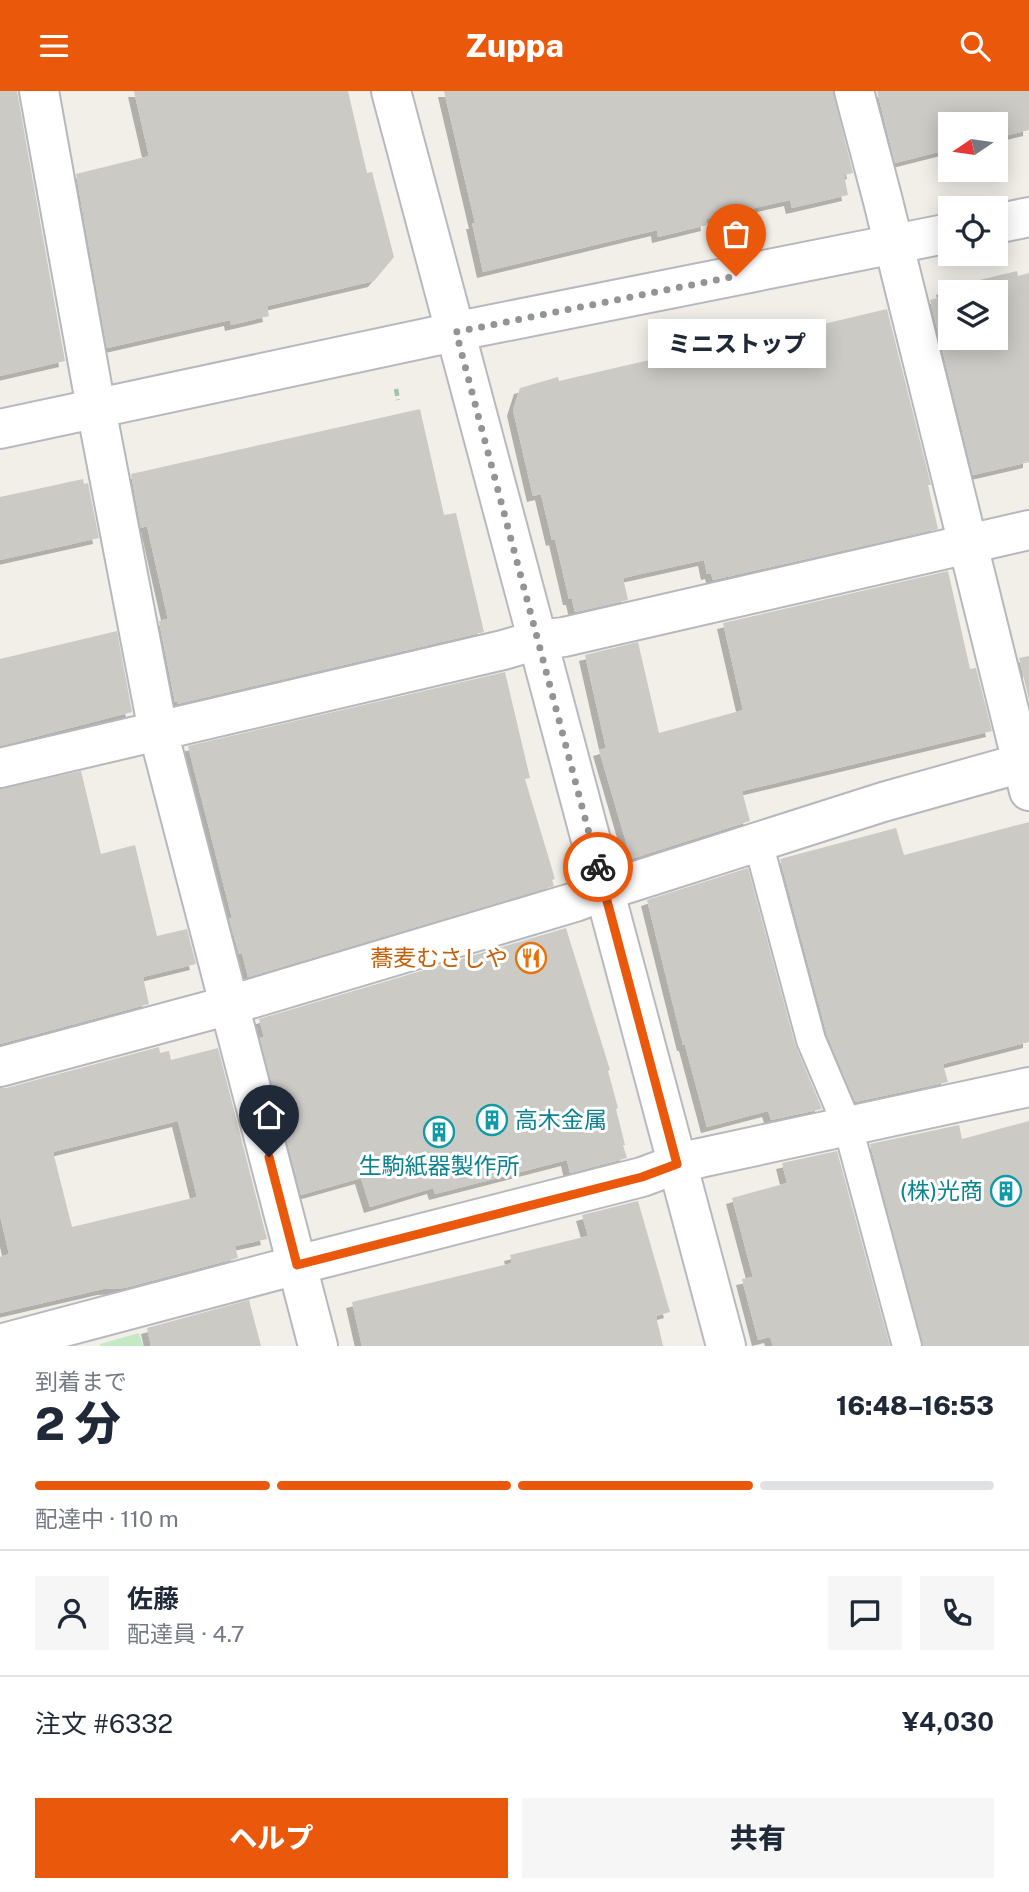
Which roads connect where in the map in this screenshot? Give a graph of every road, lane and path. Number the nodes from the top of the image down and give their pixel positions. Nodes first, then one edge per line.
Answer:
1 (39, 91) edge
2 (391, 91) edge
3 (854, 91) edge
4 (1029, 217) edge
5 (1008, 221) edge
6 (938, 236) edge
7 (894, 245) junction
8 (456, 332) junction
9 (96, 408) junction
10 (0, 429) edge
11 (1029, 530) edge
12 (967, 545) junction
13 (537, 640) junction
14 (158, 731) junction
15 (0, 768) edge
16 (1027, 771) edge
17 (758, 842) junction
18 (604, 891) junction
19 (230, 1005) junction
20 (0, 1067) edge
21 (1029, 1087) edge
22 (848, 1127) junction
23 (677, 1164) junction
24 (297, 1265) junction
25 (0, 1344) edge
26 (318, 1346) edge
27 (726, 1346) edge
28 (907, 1346) edge

1 - 9 street
2 - 8 street
3 - 7 street
4 - 5 street
6 - 7 street
7 - 8 street
7 - 12 street
8 - 9 street
8 - 13 street
9 - 10 street
9 - 14 street
11 - 12 street
12 - 13 street
12 - 16 street
13 - 14 street
13 - 18 street
14 - 15 street
14 - 19 street
16 - 17 street
17 - 18 street
17 - 22 lane
18 - 19 street
18 - 23 street
19 - 20 street
19 - 24 street
21 - 22 street
22 - 23 street
22 - 28 lane
23 - 24 street
23 - 27 street
24 - 25 street
24 - 26 street

